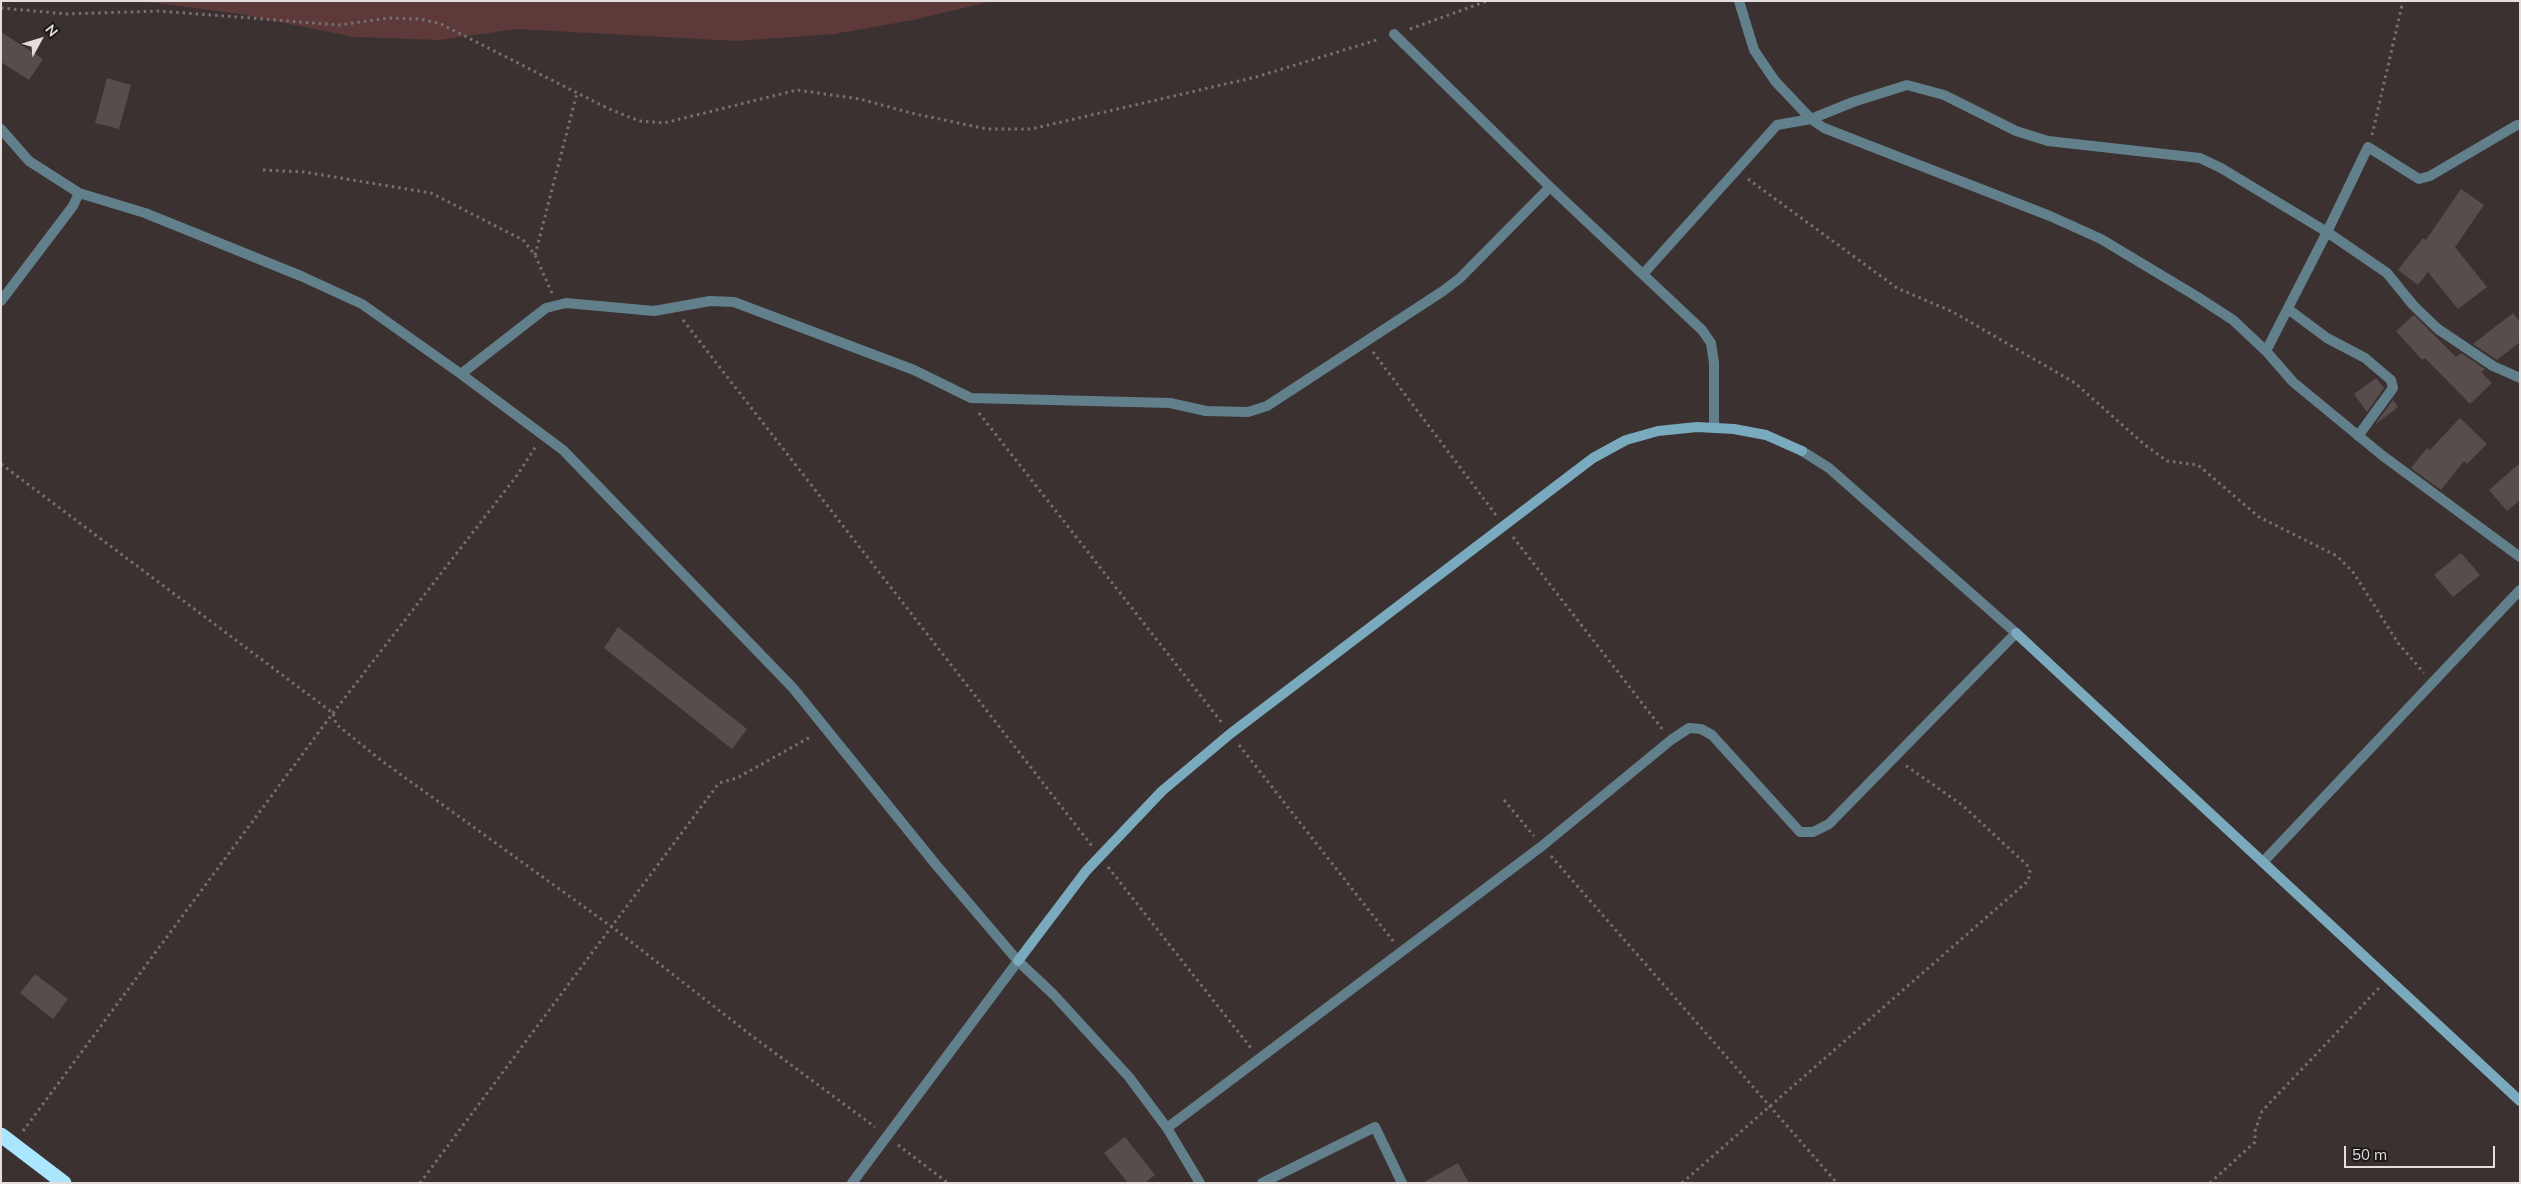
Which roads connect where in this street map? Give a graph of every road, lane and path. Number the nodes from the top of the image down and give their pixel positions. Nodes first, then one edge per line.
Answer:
1 (1487, 1) edge
2 (1739, 1) edge
3 (2403, 1) edge
4 (1, 8) edge
5 (1394, 34) junction
6 (577, 93) junction
7 (1811, 119) junction
8 (2520, 125) edge
9 (1, 130) edge
10 (2368, 147) junction
11 (263, 170) dead end
12 (1736, 170) junction
13 (1550, 187) junction
14 (79, 193) junction
15 (2327, 232) junction
16 (535, 255) junction
17 (1644, 273) junction
18 (1, 301) edge
19 (557, 305) junction
20 (674, 307) junction
21 (2288, 309) junction
22 (1366, 343) junction
23 (2266, 351) junction
24 (462, 374) junction
25 (2520, 378) edge
26 (971, 398) junction
27 (1714, 428) junction
28 (543, 435) junction
29 (2358, 436) junction
30 (1, 464) edge
31 (1504, 526) junction
32 (2520, 557) edge
33 (2520, 590) edge
34 (2016, 633) junction
35 (2432, 682) junction
36 (333, 713) junction
37 (825, 727) junction
38 (1230, 734) junction
39 (1671, 740) junction
40 (1895, 756) junction
41 (1504, 800) dead end
42 (1542, 846) junction
43 (1100, 856) junction
44 (2263, 862) junction
45 (612, 927) junction
46 (1401, 952) junction
47 (1018, 961) junction
48 (2388, 978) junction
49 (1260, 1059) junction
50 (2520, 1101) edge
51 (1770, 1106) junction
52 (1167, 1128) junction
53 (887, 1136) junction
54 (7, 1139) edge
55 (64, 1183) edge
56 (420, 1183) edge
57 (852, 1183) edge
58 (948, 1183) edge
59 (1200, 1183) edge
60 (1262, 1183) edge
61 (1402, 1183) edge
62 (1682, 1183) edge
63 (1837, 1183) edge
64 (2210, 1183) edge

1 - 5 path
2 - 7 street
3 - 10 path
4 - 6 path
5 - 6 path
5 - 13 street
6 - 16 path
7 - 12 street
7 - 15 street
7 - 23 street
8 - 10 street
9 - 14 street
10 - 15 street
11 - 16 path
12 - 17 street
12 - 35 path
13 - 17 street
13 - 22 street
14 - 18 street
14 - 24 street
15 - 21 street
15 - 25 street
16 - 19 path
17 - 27 street
19 - 20 street
19 - 24 street
20 - 26 street
20 - 43 path
21 - 23 street
21 - 29 street
22 - 26 street
22 - 31 path
23 - 29 street
24 - 28 street
26 - 38 path
27 - 31 street
27 - 34 street
28 - 36 path
28 - 37 street
29 - 32 street
30 - 36 path
31 - 38 street
31 - 39 path
33 - 35 street
34 - 40 street
34 - 44 street
35 - 44 street
36 - 45 path
36 - 54 path
37 - 45 path
37 - 47 street
38 - 43 street
38 - 46 path
39 - 40 street
39 - 42 street
40 - 51 path
41 - 42 path
42 - 46 street
42 - 51 path
43 - 47 street
43 - 49 path
44 - 48 street
45 - 53 path
45 - 56 path
46 - 49 street
47 - 52 street
47 - 53 street
48 - 50 street
48 - 64 path
49 - 52 street
51 - 62 path
51 - 63 path
52 - 59 street
53 - 57 street
53 - 58 path
54 - 55 highway
60 - 61 street

